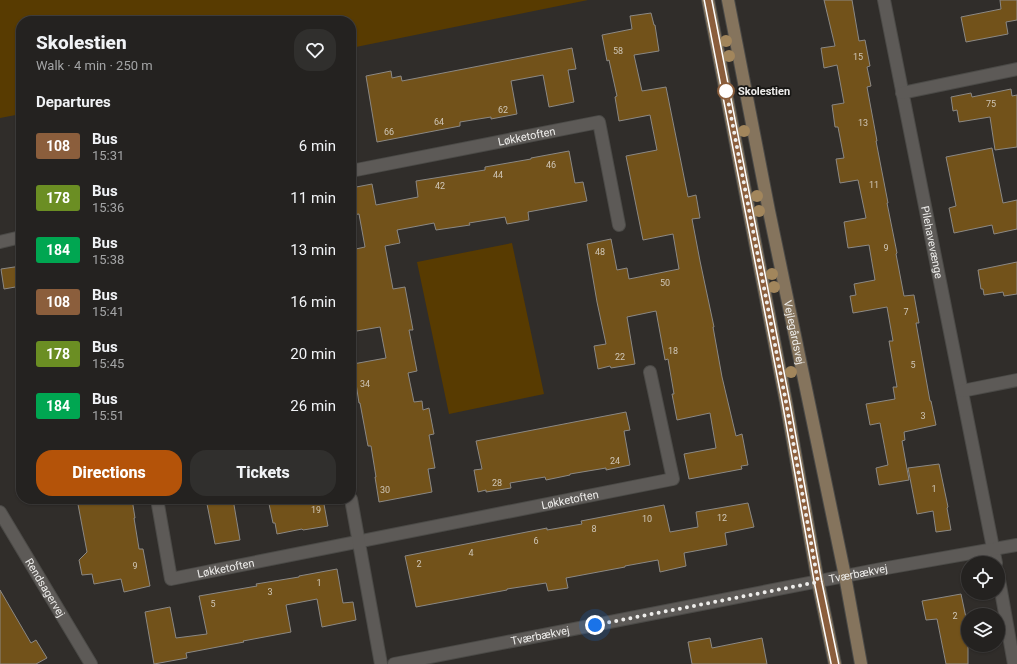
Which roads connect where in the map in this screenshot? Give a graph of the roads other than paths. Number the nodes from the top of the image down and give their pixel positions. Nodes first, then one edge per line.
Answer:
1 (708, 0) edge
2 (728, 0) edge
3 (884, 0) edge
4 (1017, 69) edge
5 (902, 93) junction
6 (356, 170) edge
7 (618, 225) dead end
8 (16, 238) edge
9 (0, 242) edge
10 (650, 372) dead end
11 (1017, 380) edge
12 (962, 391) junction
13 (158, 504) edge
14 (352, 504) edge
15 (0, 512) edge
16 (359, 542) junction
17 (1017, 545) edge
18 (994, 549) junction
19 (995, 556) edge
20 (845, 576) junction
21 (818, 582) junction
22 (1003, 600) edge
23 (91, 664) edge
24 (381, 664) edge
25 (394, 664) edge
26 (835, 664) edge
27 (861, 664) edge
28 (1014, 664) edge

1 - 21 street, Vejlegårdsvej
2 - 20 street, Vejlegårdsvej
3 - 5 street, Pilehavevænge
4 - 5 street
5 - 12 street, Pilehavevænge
6 - 7 street, Løkketoften
8 - 9 street
10 - 16 street, Løkketoften
11 - 12 street
12 - 18 street, Pilehavevænge
13 - 16 street, Løkketoften
14 - 16 street
15 - 23 street, Rendsagervej
16 - 24 street
17 - 18 street, Tværbækvej
18 - 19 street, Pilehavevænge
18 - 20 street, Tværbækvej
20 - 21 street, Tværbækvej
20 - 27 street, Vejlegårdsvej
21 - 25 street, Tværbækvej
21 - 26 street, Vejlegårdsvej
22 - 28 street

